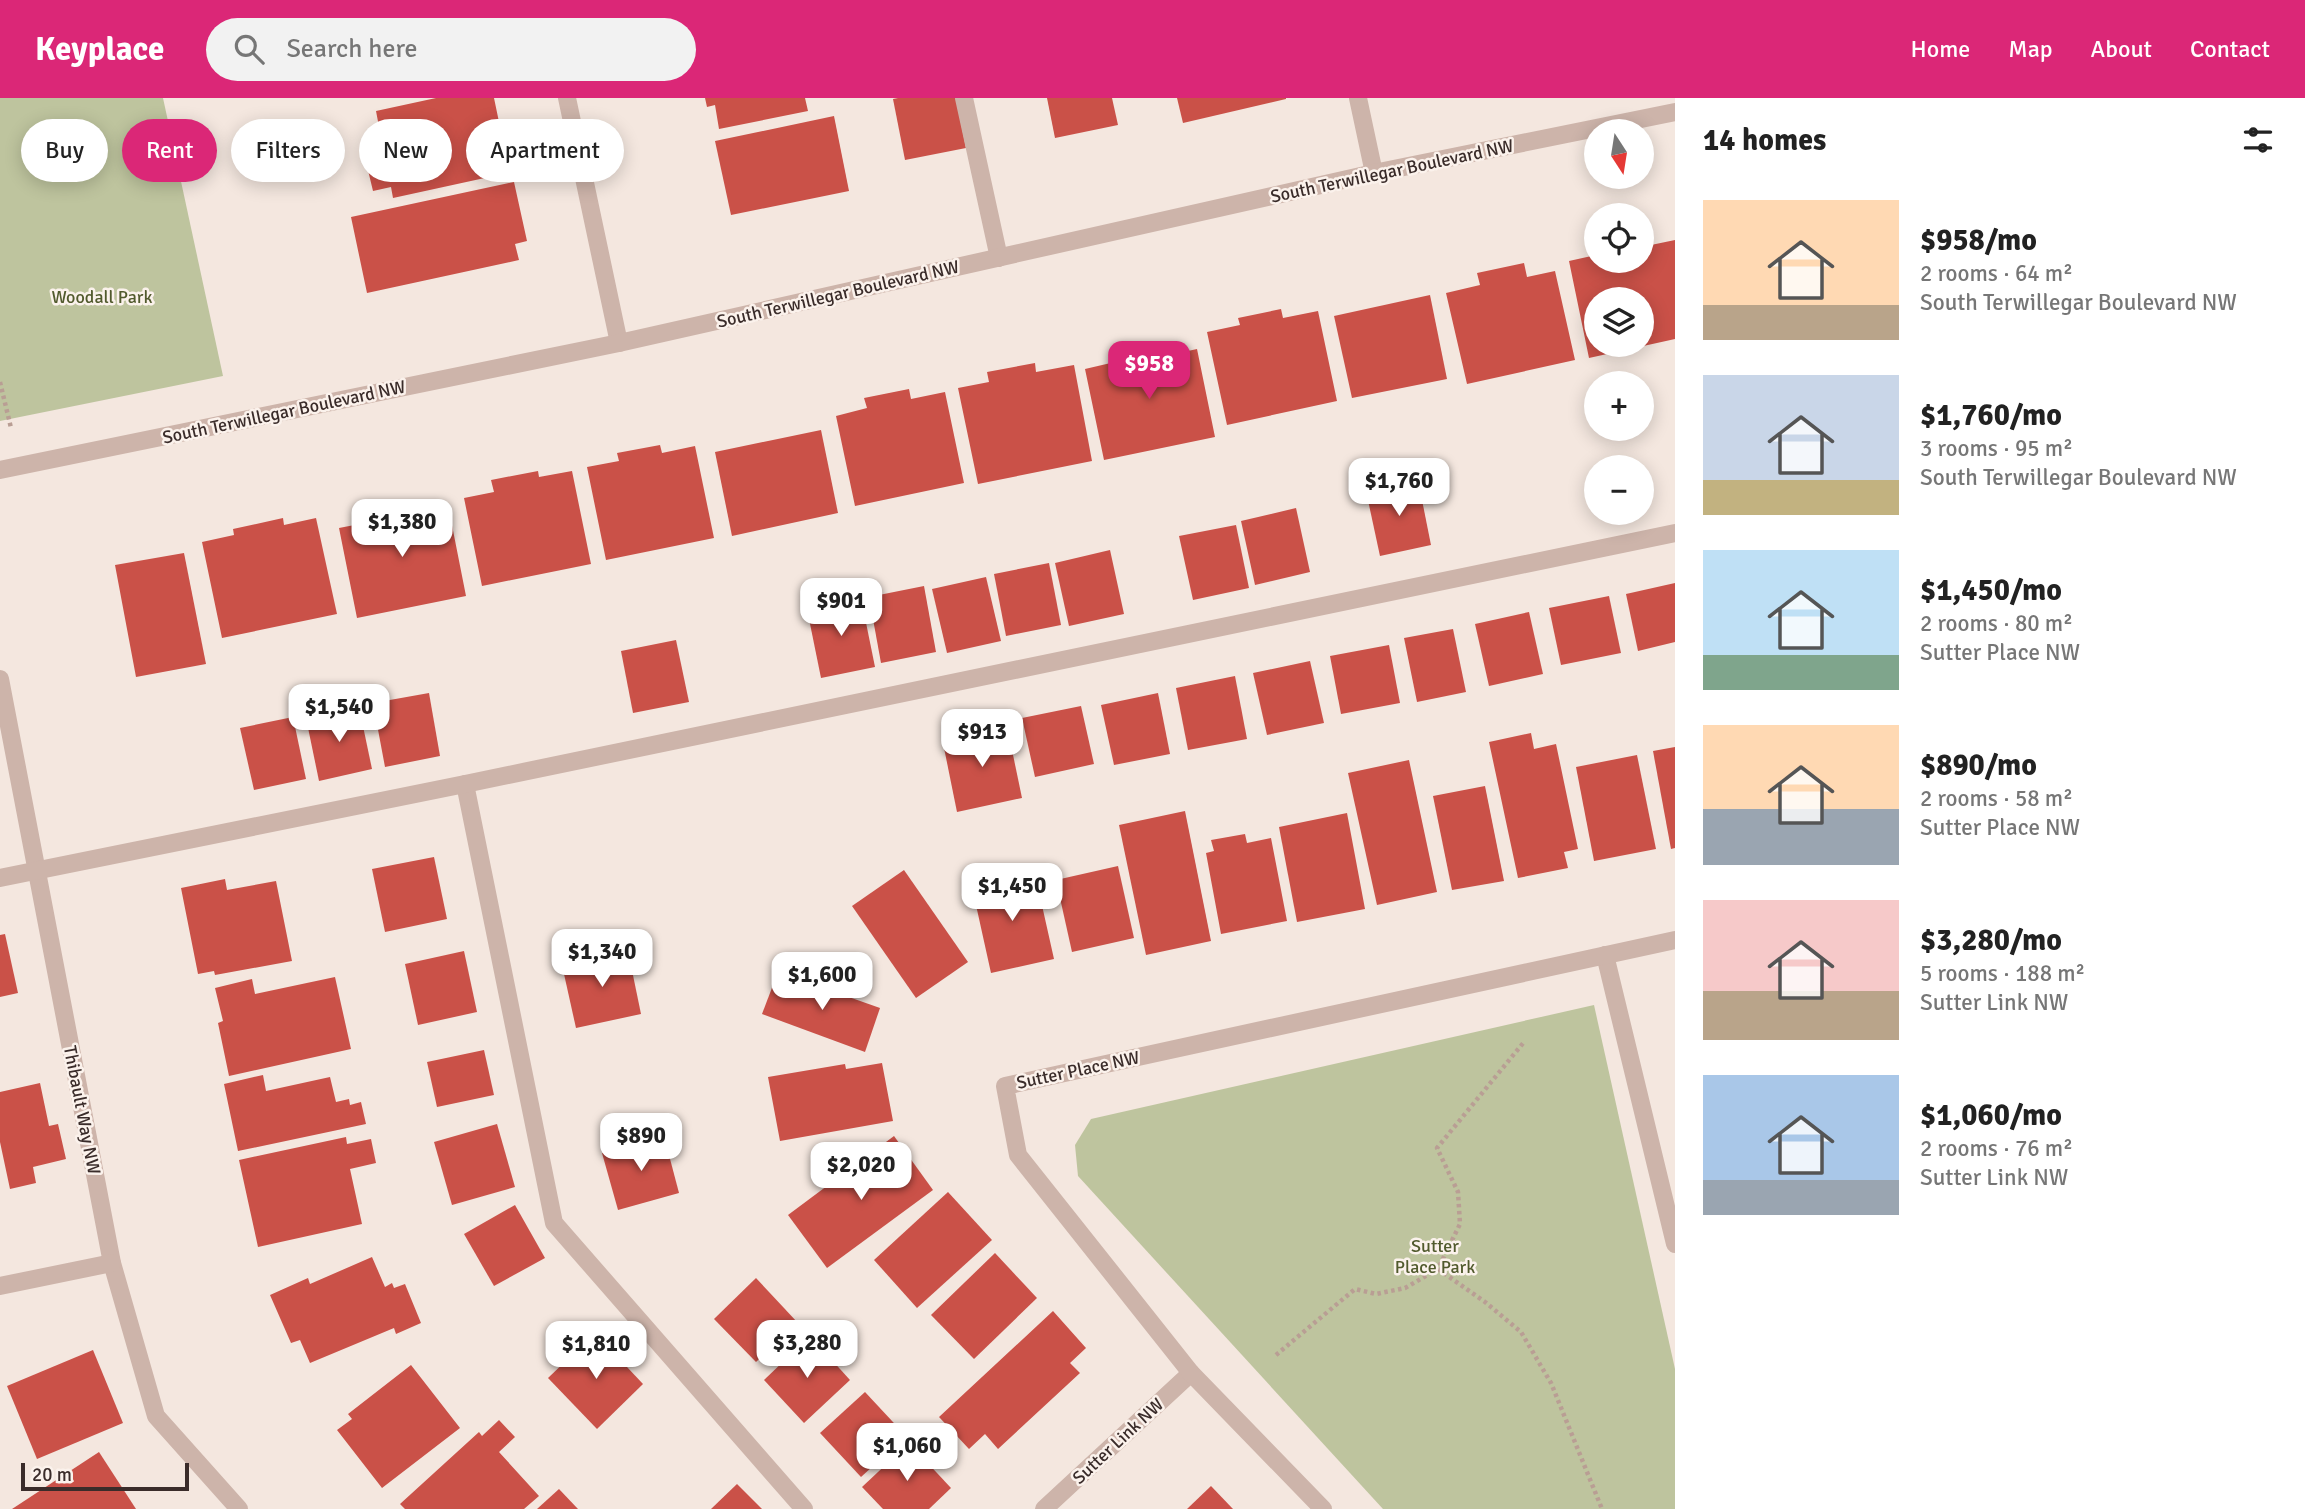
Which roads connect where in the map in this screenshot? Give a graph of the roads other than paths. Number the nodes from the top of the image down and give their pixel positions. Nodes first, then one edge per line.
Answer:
1 (566, 98) edge
2 (964, 98) edge
3 (1358, 98) edge
4 (1675, 112) edge
5 (1374, 173) junction
6 (999, 258) junction
7 (619, 343) junction
8 (0, 470) edge
9 (1675, 533) edge
10 (0, 679) edge
11 (465, 784) junction
12 (36, 870) junction
13 (0, 878) edge
14 (1675, 940) edge
15 (1605, 955) junction
16 (1675, 1244) edge
17 (112, 1263) junction
18 (0, 1286) edge
19 (1191, 1373) junction
20 (239, 1509) edge
21 (804, 1509) edge
22 (1044, 1509) edge
23 (1323, 1509) edge

1 - 7 street
2 - 6 street
3 - 5 street
4 - 5 street, South Terwillegar Boulevard NW
5 - 6 street, South Terwillegar Boulevard NW
6 - 7 street, South Terwillegar Boulevard NW
7 - 8 street, South Terwillegar Boulevard NW
9 - 11 street
10 - 12 street, Thibault Way NW
11 - 12 street
11 - 21 street
12 - 13 street
12 - 17 street, Thibault Way NW
14 - 15 street, Sutter Place NW
15 - 16 street
15 - 19 street, Sutter Place NW
17 - 18 street
17 - 20 street, Thibault Way NW
19 - 22 street, Sutter Link NW
19 - 23 street, Sutter Place NW

